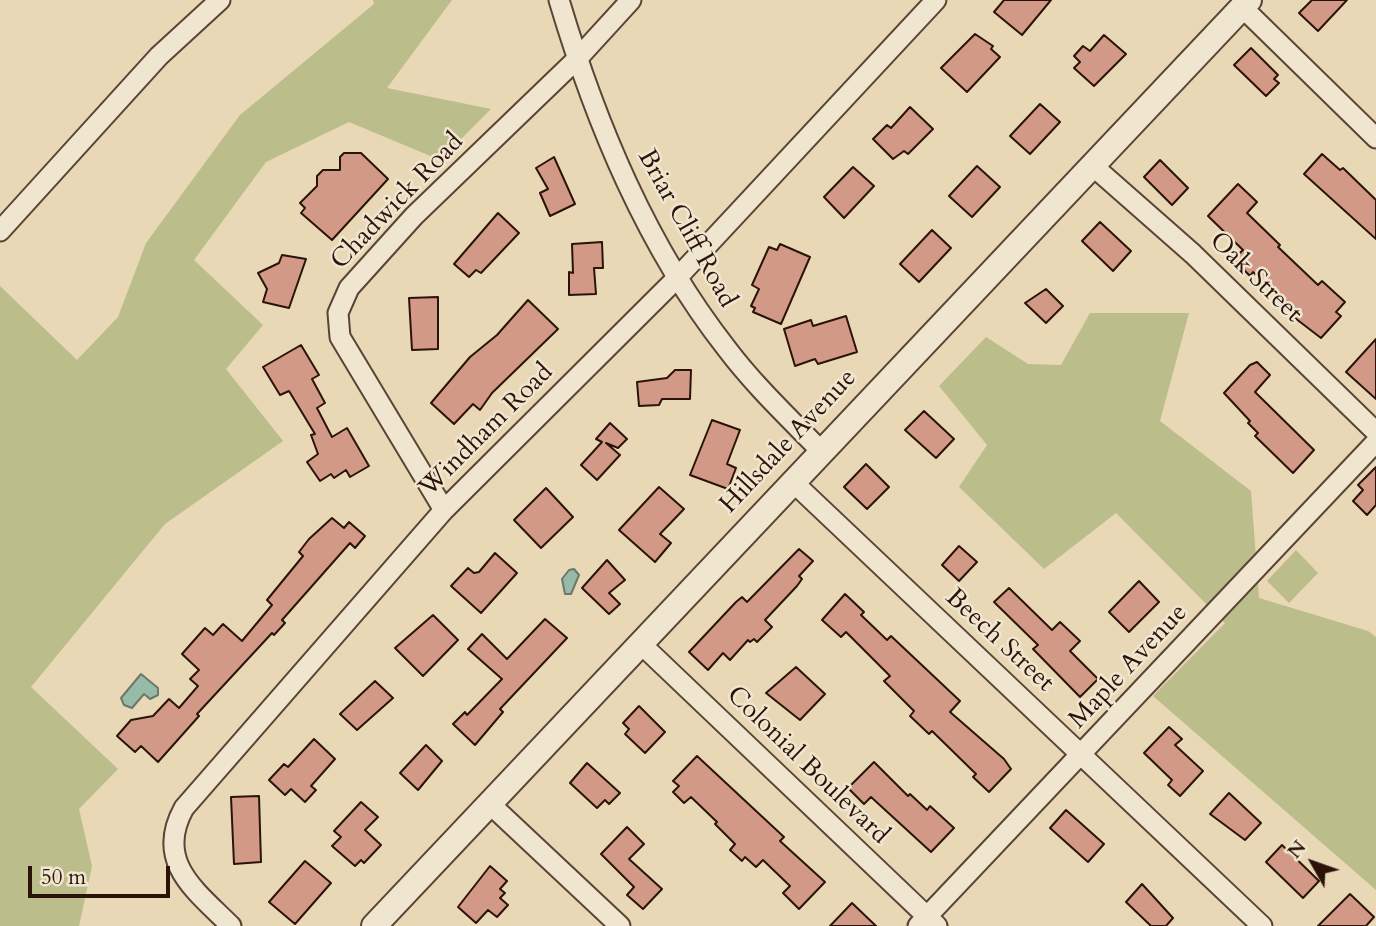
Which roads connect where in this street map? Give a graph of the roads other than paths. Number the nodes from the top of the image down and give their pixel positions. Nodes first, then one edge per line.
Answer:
1 (220, 0) edge
2 (559, 0) edge
3 (631, 0) edge
4 (936, 0) edge
5 (1245, 4) edge
6 (578, 58) junction
7 (1376, 138) edge
8 (1093, 166) junction
9 (0, 231) edge
10 (677, 278) junction
11 (1376, 432) edge
12 (1376, 442) edge
13 (821, 451) junction
14 (793, 482) junction
15 (444, 510) junction
16 (641, 644) junction
17 (1082, 755) junction
18 (490, 804) junction
19 (927, 923) edge
20 (232, 926) edge
21 (374, 926) edge
22 (620, 926) edge
23 (1262, 926) edge

1 - 9 street
2 - 6 street, Briar Cliff Road
3 - 6 street, Chadwick Road
4 - 10 street, Windham Road
5 - 7 street
5 - 8 street, Hillsdale Avenue
6 - 10 street, Briar Cliff Road
6 - 15 street, Chadwick Road
8 - 11 street, Oak Street
8 - 13 street, Hillsdale Avenue
10 - 13 street, Briar Cliff Road
10 - 15 street, Windham Road
12 - 17 street, Maple Avenue
13 - 14 street, Hillsdale Avenue
14 - 16 street, Hillsdale Avenue
14 - 17 street, Beech Street
15 - 20 street, Windham Road
16 - 18 street, Hillsdale Avenue
16 - 19 street, Colonial Boulevard
17 - 19 street, Maple Avenue
17 - 23 street, Beech Street
18 - 21 street, Hillsdale Avenue
18 - 22 street

